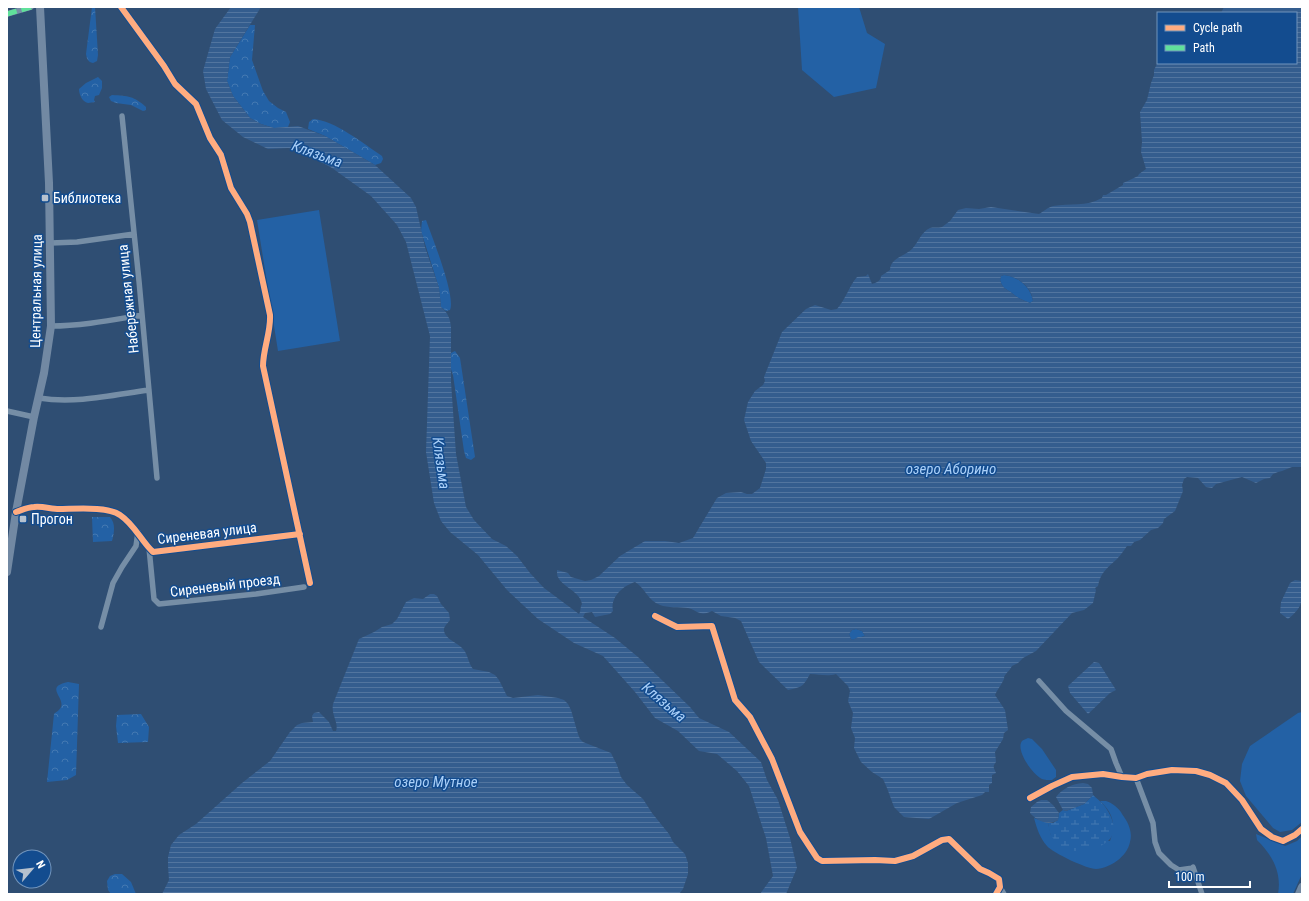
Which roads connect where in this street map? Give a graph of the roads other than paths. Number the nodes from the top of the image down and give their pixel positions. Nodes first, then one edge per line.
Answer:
1 (31, 7) edge
2 (40, 7) edge
3 (122, 7) edge
4 (7, 14) edge
5 (122, 116) dead end
6 (134, 234) junction
7 (51, 243) junction
8 (142, 315) junction
9 (51, 326) junction
10 (149, 390) junction
11 (39, 398) junction
12 (7, 412) edge
13 (34, 417) junction
14 (157, 478) dead end
15 (16, 512) junction
16 (138, 532) junction
17 (300, 534) junction
18 (149, 548) junction
19 (7, 572) edge
20 (310, 583) dead end
21 (304, 587) dead end
22 (655, 616) dead end
23 (101, 627) dead end
24 (1039, 681) dead end
25 (1122, 777) junction
26 (1136, 778) junction
27 (1030, 798) dead end
28 (1302, 829) edge
29 (1000, 887) junction
30 (1302, 888) edge
31 (996, 894) edge
32 (1004, 894) edge
33 (1202, 894) edge
34 (1299, 894) edge

1 - 4 street
2 - 7 main road, Центральная улица
3 - 17 street
5 - 6 street, Набережная улица
6 - 7 street
6 - 8 street, Набережная улица
7 - 9 main road, Центральная улица
8 - 9 street
8 - 10 street, Набережная улица
9 - 11 main road, Центральная улица
10 - 11 street
10 - 14 street, Набережная улица
11 - 13 main road, Центральная улица
12 - 13 street
13 - 15 main road, Центральная улица
15 - 16 street, Сиреневая улица
15 - 19 main road, Центральная улица
16 - 18 street, Сиреневая улица
16 - 23 street
17 - 18 street, Сиреневая улица
17 - 20 street
18 - 21 street, Сиреневый проезд
22 - 29 street
24 - 25 street
25 - 26 street
25 - 27 street
26 - 28 street
26 - 33 street
29 - 31 street
29 - 32 street
30 - 34 main road

